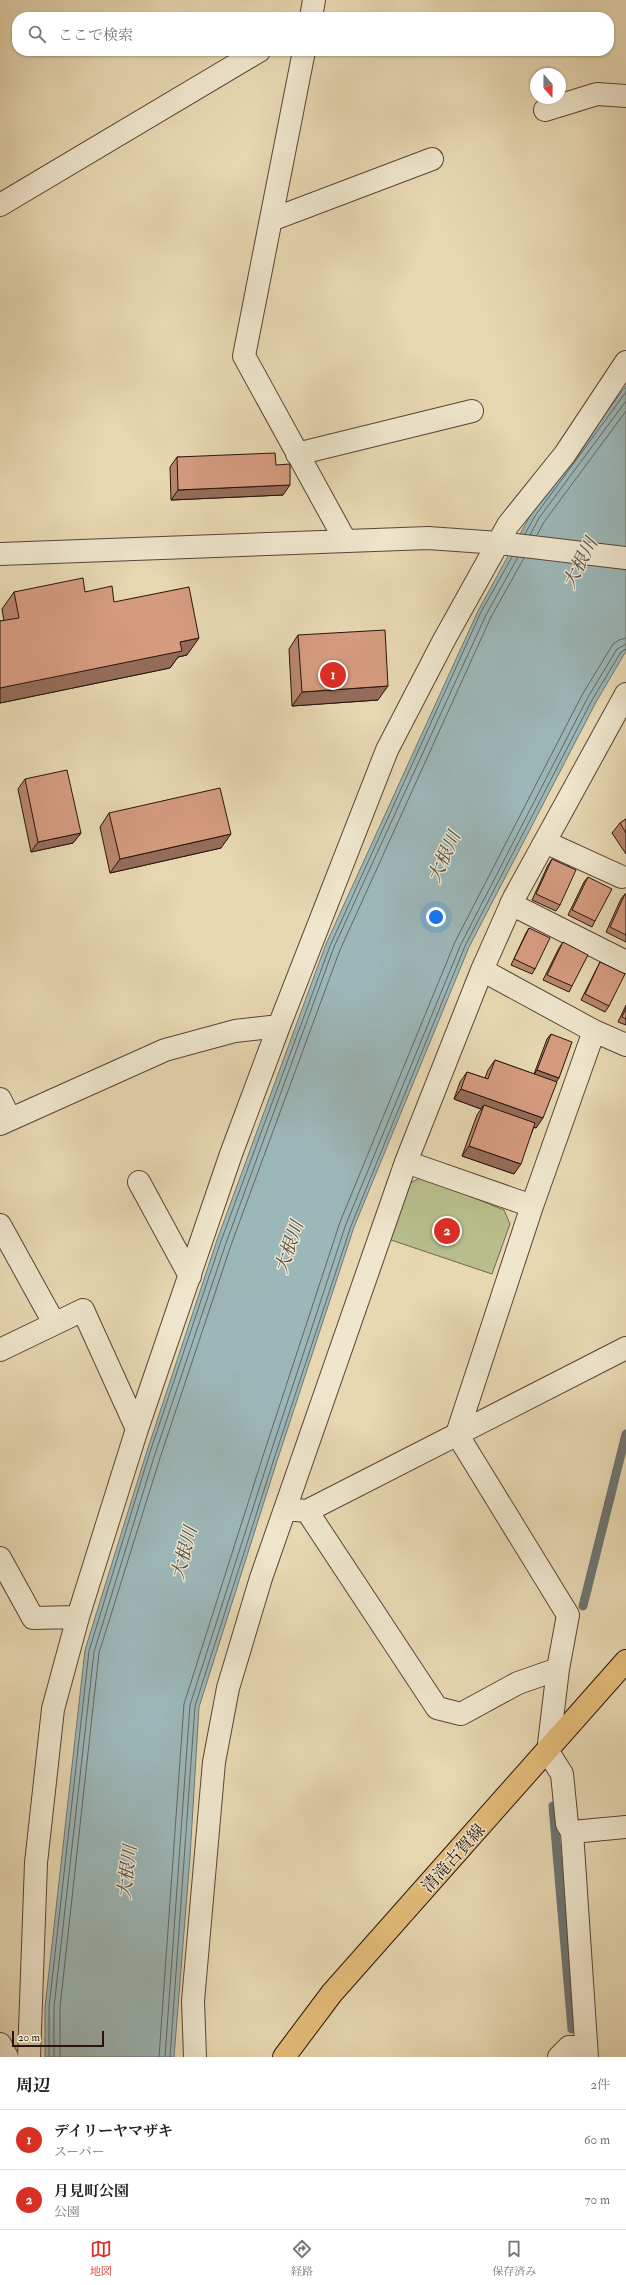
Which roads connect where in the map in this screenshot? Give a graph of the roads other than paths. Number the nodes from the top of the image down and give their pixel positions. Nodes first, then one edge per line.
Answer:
1 (314, 0) edge
2 (311, 12) edge
3 (251, 56) edge
4 (303, 56) edge
5 (626, 96) edge
6 (545, 110) dead end
7 (432, 159) dead end
8 (0, 204) edge
9 (271, 220) junction
10 (626, 362) edge
11 (472, 411) dead end
12 (297, 454) junction
13 (345, 540) junction
14 (504, 544) junction
15 (0, 554) edge
16 (626, 558) edge
17 (626, 694) edge
18 (545, 842) junction
19 (622, 877) dead end
20 (511, 904) junction
21 (626, 962) edge
22 (482, 970) junction
23 (279, 1026) junction
24 (594, 1031) junction
25 (626, 1046) edge
26 (0, 1100) edge
27 (5, 1121) edge
28 (406, 1162) junction
29 (139, 1182) dead end
30 (532, 1206) junction
31 (0, 1225) edge
32 (190, 1276) junction
33 (54, 1323) junction
34 (626, 1348) edge
35 (0, 1350) edge
36 (137, 1429) junction
37 (457, 1434) junction
38 (285, 1509) junction
39 (307, 1511) junction
40 (0, 1558) edge
41 (78, 1617) junction
42 (626, 1661) edge
43 (558, 1668) junction
44 (548, 1752) junction
45 (626, 1827) edge
46 (572, 1832) junction
47 (0, 2044) edge
48 (586, 2051) edge
49 (7, 2057) edge
50 (29, 2057) edge
51 (195, 2057) edge
52 (284, 2057) edge
53 (559, 2057) edge

1 - 2 street
3 - 8 street
4 - 9 street
5 - 6 street
7 - 9 street
9 - 12 street
10 - 14 street
11 - 12 street
12 - 13 street
13 - 14 street
13 - 15 street
14 - 16 street
14 - 23 street
17 - 18 street
18 - 19 street
18 - 20 street
20 - 21 street
20 - 22 street
22 - 24 street
22 - 28 street
23 - 27 street
23 - 32 street
24 - 25 street
24 - 30 street
26 - 27 street
28 - 30 street
28 - 38 street
29 - 32 street
30 - 37 street
31 - 33 street
32 - 36 street
33 - 35 street
33 - 36 street
34 - 37 street
36 - 41 street
37 - 39 street
37 - 43 street
38 - 39 street
38 - 51 street
39 - 43 street
40 - 41 street
41 - 50 street
42 - 44 main road, 清滝古賀線
43 - 44 street
44 - 46 street
44 - 52 main road, 清滝古賀線
45 - 46 street
46 - 48 street
47 - 49 street
48 - 53 street

